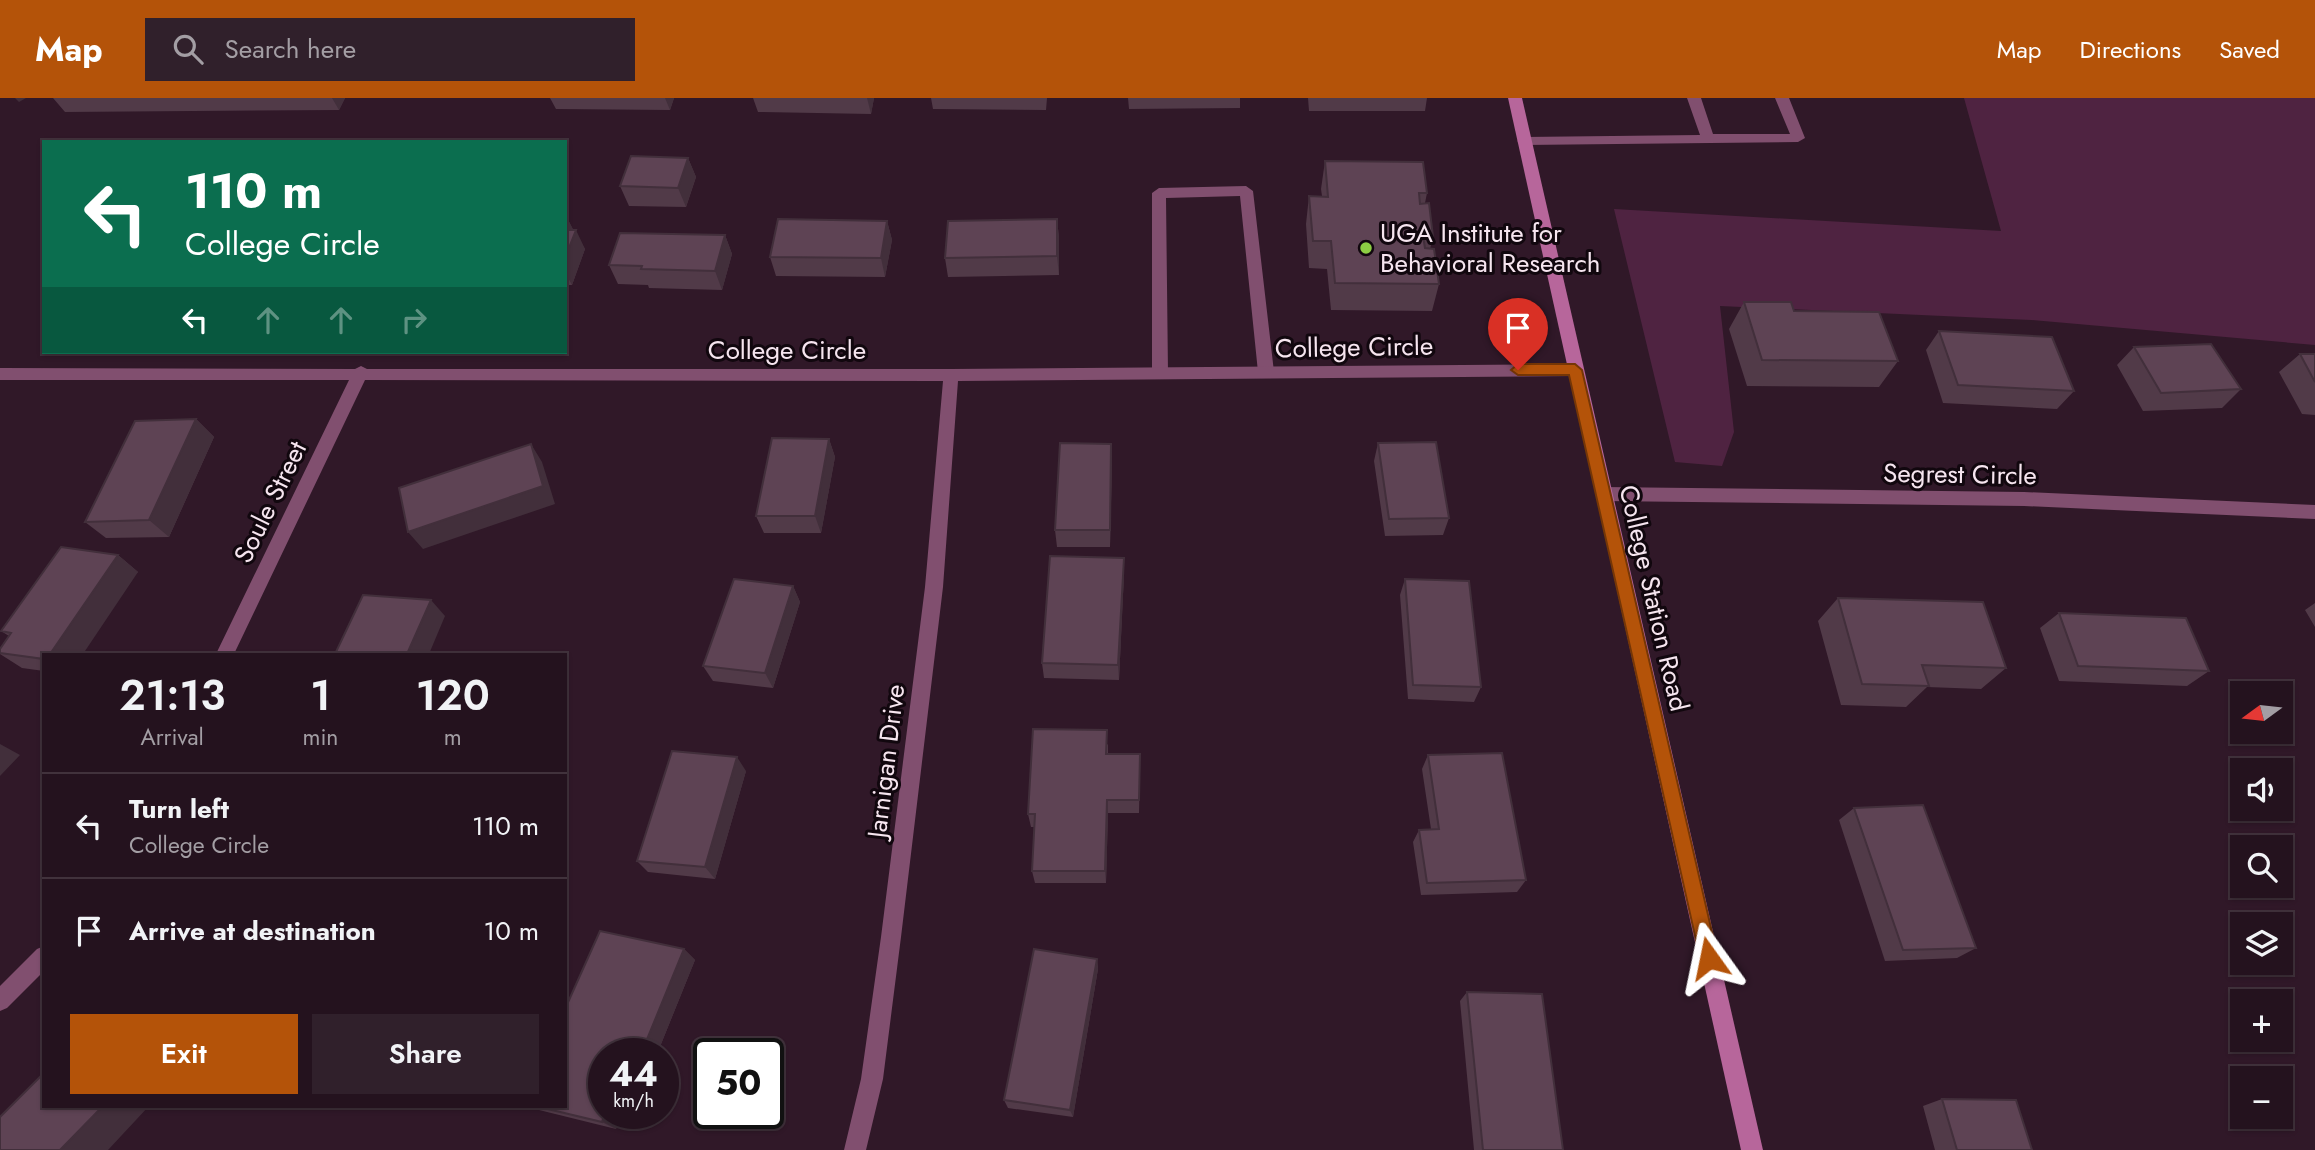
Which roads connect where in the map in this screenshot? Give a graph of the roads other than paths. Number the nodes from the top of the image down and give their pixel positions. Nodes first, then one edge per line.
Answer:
1 (1515, 98) edge
2 (1694, 98) edge
3 (1782, 98) edge
4 (1708, 139) junction
5 (1524, 141) junction
6 (1575, 370) junction
7 (361, 372) junction
8 (1266, 372) junction
9 (1160, 373) junction
10 (0, 374) edge
11 (951, 375) junction
12 (1603, 494) junction
13 (2315, 512) edge
14 (225, 653) edge
15 (42, 958) edge
16 (0, 1001) edge
17 (855, 1150) edge
18 (1752, 1150) edge

1 - 5 main road, College Station Road
2 - 4 street
3 - 4 street
4 - 5 street
5 - 6 main road, College Station Road
6 - 8 street, College Circle
6 - 12 main road, College Station Road
7 - 10 street, College Circle
7 - 11 street, College Circle
7 - 14 street, Soule Street
8 - 9 street, College Circle
8 - 9 street
9 - 11 street, College Circle
11 - 17 street, Jarnigan Drive
12 - 13 street, Segrest Circle
12 - 18 main road, College Station Road
15 - 16 street

